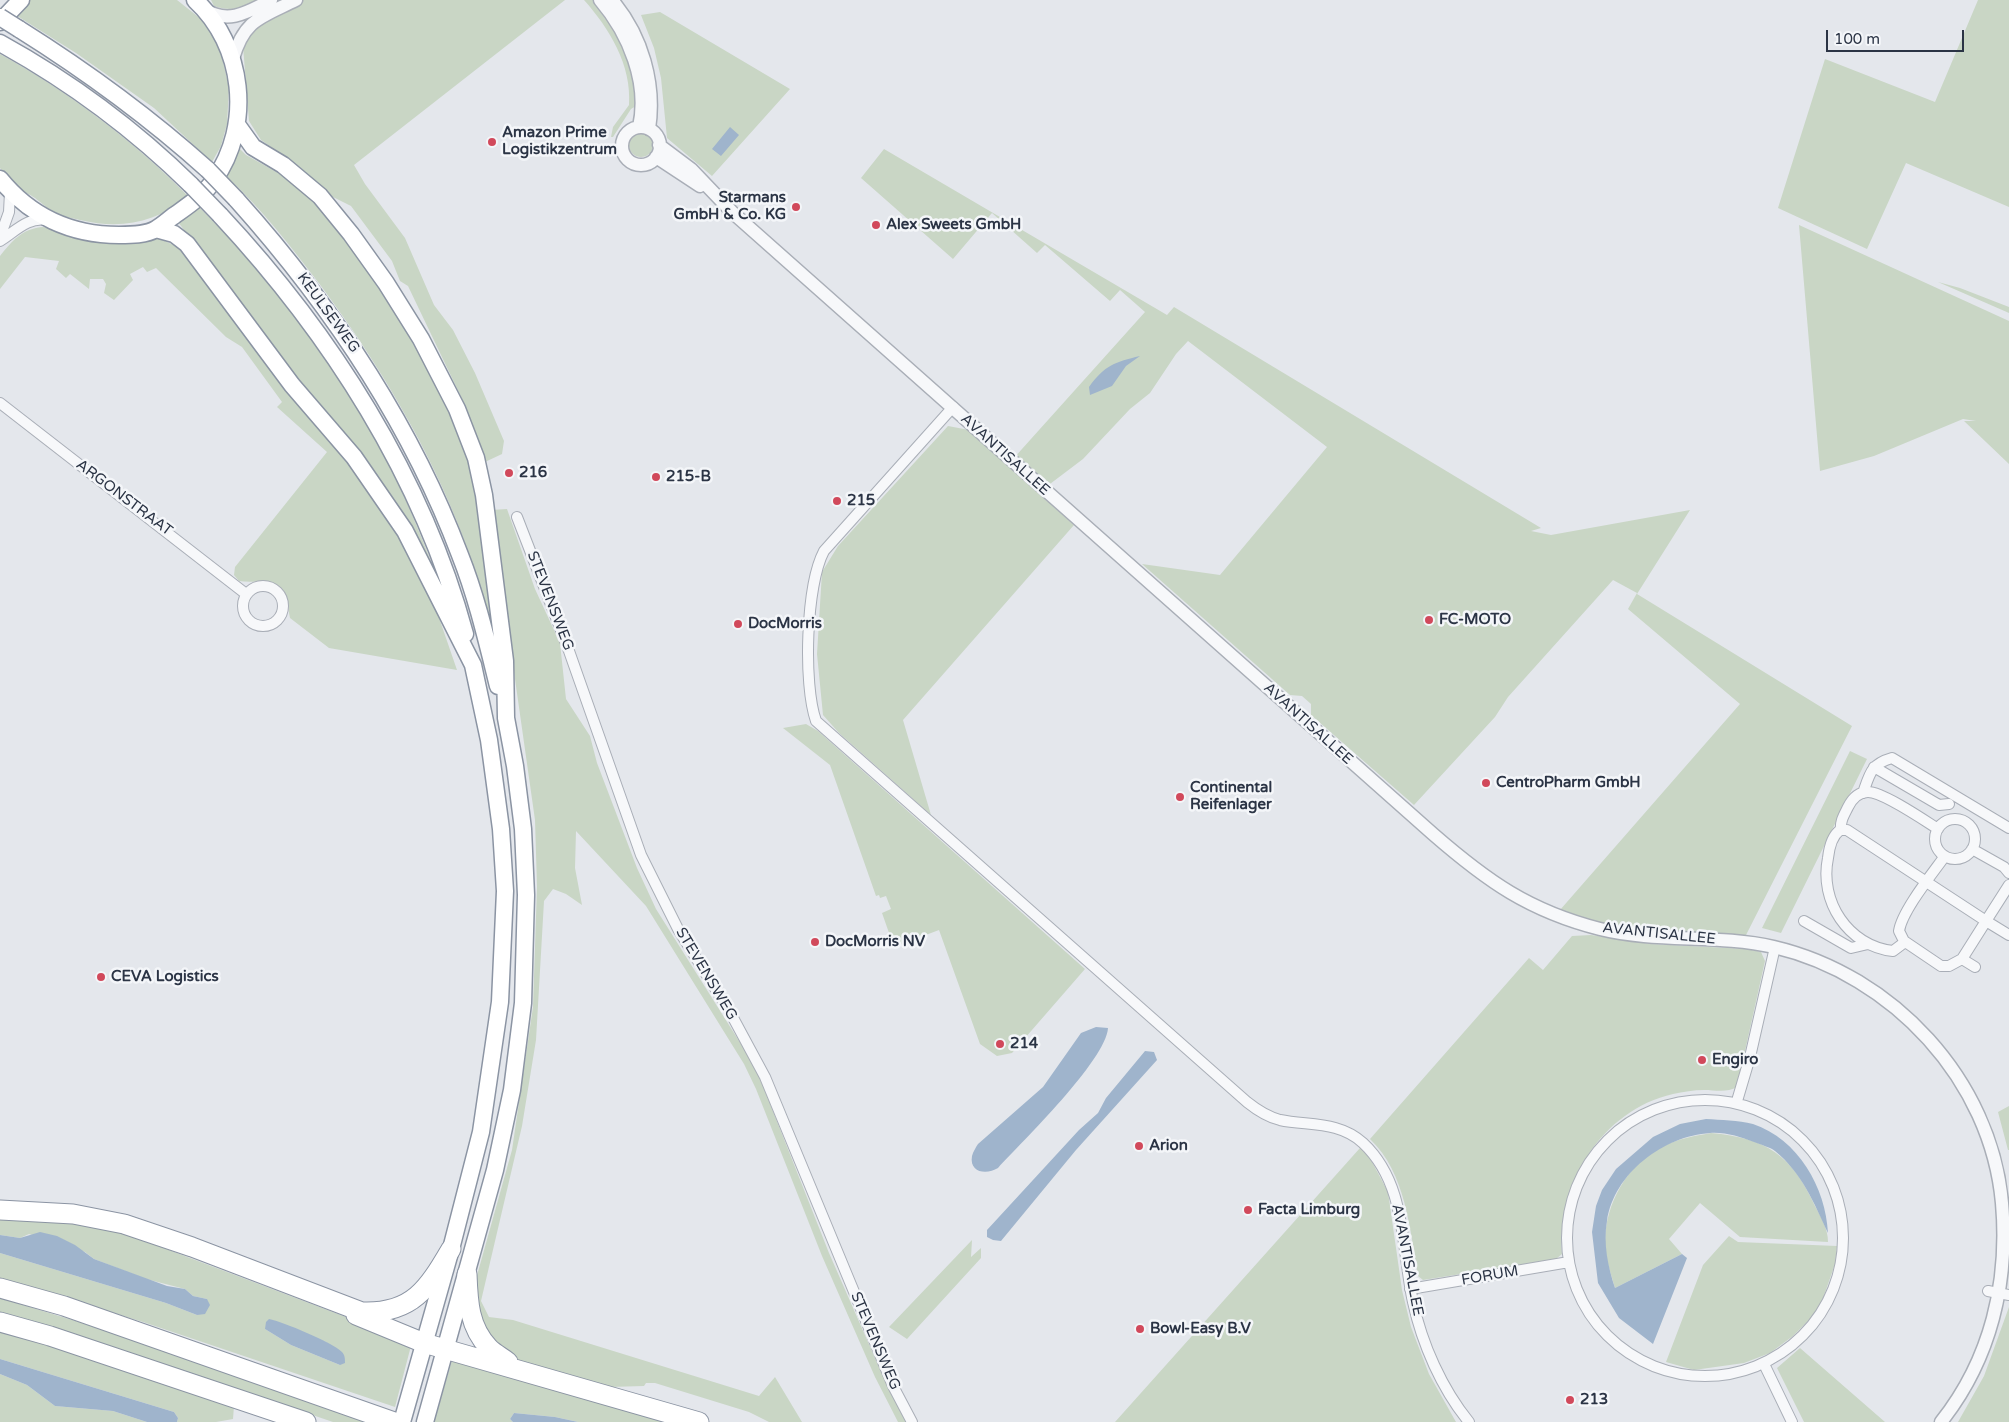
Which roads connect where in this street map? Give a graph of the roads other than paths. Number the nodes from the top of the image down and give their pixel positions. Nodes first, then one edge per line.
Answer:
1 (21, 0) edge
2 (271, 0) edge
3 (296, 0) edge
4 (600, 0) edge
5 (612, 0) edge
6 (198, 4) edge
7 (0, 17) edge
8 (0, 22) edge
9 (3, 45) edge
10 (233, 59) junction
11 (238, 126) junction
12 (644, 128) junction
13 (658, 151) junction
14 (5, 185) edge
15 (53, 221) junction
16 (156, 229) junction
17 (0, 236) edge
18 (0, 241) edge
19 (0, 404) edge
20 (953, 408) junction
21 (517, 518) dead end
22 (246, 594) junction
23 (473, 665) junction
24 (506, 718) junction
25 (1874, 767) junction
26 (1863, 792) junction
27 (1951, 800) junction
28 (1953, 819) junction
29 (1938, 828) junction
30 (2009, 828) edge
31 (1842, 830) junction
32 (1972, 849) junction
33 (1945, 856) junction
34 (2007, 870) edge
35 (1927, 882) junction
36 (2009, 885) edge
37 (1804, 921) dead end
38 (1986, 921) junction
39 (2009, 935) edge
40 (1905, 942) junction
41 (1868, 944) junction
42 (1775, 947) junction
43 (1962, 958) junction
44 (1975, 968) dead end
45 (1737, 1101) junction
46 (0, 1210) edge
47 (451, 1249) junction
48 (1569, 1262) junction
49 (467, 1274) junction
50 (0, 1288) edge
51 (1410, 1289) junction
52 (1999, 1293) edge
53 (334, 1302) junction
54 (0, 1322) edge
55 (424, 1343) junction
56 (446, 1349) junction
57 (1764, 1364) junction
58 (517, 1370) junction
59 (306, 1422) edge
60 (394, 1422) edge
61 (402, 1422) edge
62 (425, 1422) edge
63 (699, 1422) edge
64 (912, 1422) edge
65 (1468, 1422) edge
66 (1792, 1422) edge
67 (1941, 1422) edge

1 - 8 highway
2 - 6 street
3 - 10 street
4 - 12 street
5 - 12 street
6 - 10 highway
7 - 24 highway, KEULSEWEG, bridge
9 - 23 highway, KEULSEWEG, bridge
10 - 11 highway
11 - 16 highway
11 - 24 highway
12 - 13 street, AVANTISALLEE
12 - 13 street
13 - 20 street, AVANTISALLEE
14 - 15 highway
14 - 17 street
15 - 16 highway
15 - 18 street
16 - 23 highway
19 - 22 street, ARGONSTRAAT
20 - 42 street, AVANTISALLEE
20 - 51 street, AVANTISALLEE
21 - 64 street, STEVENSWEG
22 - 22 street
23 - 47 highway
24 - 49 highway
25 - 26 street
25 - 27 street
25 - 27 street
26 - 29 street
26 - 31 street
27 - 28 street
27 - 30 street
28 - 29 street
28 - 32 street
29 - 33 street
31 - 35 street
31 - 41 street
32 - 33 street
32 - 34 street
33 - 35 street
35 - 38 street
35 - 40 street
36 - 38 street
37 - 41 street
38 - 39 street
38 - 43 street
40 - 41 street
40 - 43 street
42 - 45 street
42 - 52 street, AVANTISALLEE
43 - 44 street
45 - 48 street
45 - 57 street
46 - 53 highway
47 - 53 highway
47 - 55 highway
48 - 51 street, FORUM
48 - 57 street
49 - 56 highway
49 - 58 highway
50 - 60 highway
51 - 65 street, AVANTISALLEE
52 - 67 street, AVANTISALLEE
53 - 55 highway
54 - 59 highway
55 - 56 highway
55 - 61 highway
56 - 58 highway
56 - 62 highway
57 - 66 street
58 - 63 highway

